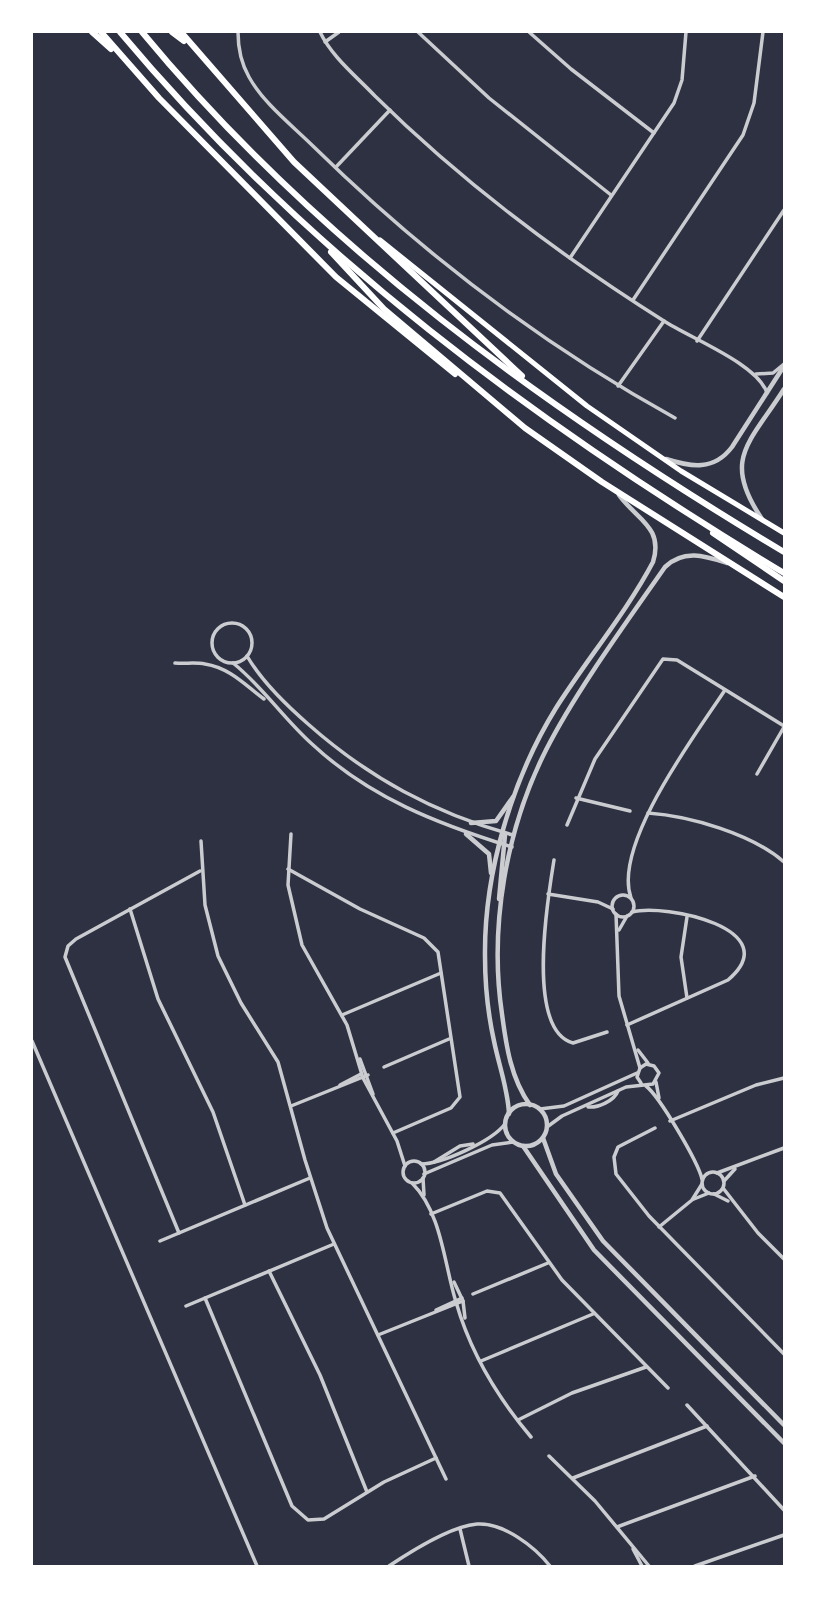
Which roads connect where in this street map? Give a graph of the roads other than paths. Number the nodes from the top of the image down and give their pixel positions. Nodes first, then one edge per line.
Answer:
1 (92, 32) edge
2 (100, 32) edge
3 (120, 32) edge
4 (142, 32) edge
5 (172, 32) edge
6 (181, 32) edge
7 (238, 32) edge
8 (320, 32) edge
9 (339, 32) edge
10 (418, 32) edge
11 (529, 32) edge
12 (687, 32) edge
13 (763, 32) edge
14 (325, 42) junction
15 (192, 46) junction
16 (120, 55) junction
17 (390, 110) junction
18 (654, 133) junction
19 (335, 167) junction
20 (611, 195) junction
21 (785, 210) edge
22 (359, 225) junction
23 (325, 243) junction
24 (570, 258) junction
25 (633, 300) junction
26 (664, 321) junction
27 (697, 341) junction
28 (785, 365) edge
29 (754, 373) junction
30 (533, 387) junction
31 (618, 387) junction
32 (785, 389) edge
33 (767, 393) junction
34 (488, 398) junction
35 (675, 418) dead end
36 (661, 458) junction
37 (616, 491) junction
38 (762, 520) junction
39 (698, 521) junction
40 (785, 533) edge
41 (785, 552) edge
42 (738, 566) junction
43 (785, 573) edge
44 (785, 581) edge
45 (785, 597) edge
46 (247, 656) junction
47 (175, 663) dead end
48 (233, 663) junction
49 (725, 690) junction
50 (270, 703) junction
51 (785, 727) edge
52 (757, 774) dead end
53 (519, 787) junction
54 (576, 798) junction
55 (629, 811) dead end
56 (648, 813) junction
57 (471, 822) junction
58 (567, 825) dead end
59 (504, 832) junction
60 (291, 834) dead end
61 (466, 834) junction
62 (515, 836) junction
63 (201, 841) dead end
64 (503, 844) junction
65 (512, 847) junction
66 (554, 860) dead end
67 (785, 862) edge
68 (288, 869) junction
69 (200, 871) junction
70 (492, 877) junction
71 (628, 881) junction
72 (548, 894) junction
73 (616, 898) junction
74 (632, 900) junction
75 (598, 902) junction
76 (501, 903) junction
77 (130, 909) junction
78 (612, 909) junction
79 (648, 910) junction
80 (632, 912) junction
81 (616, 914) junction
82 (627, 916) junction
83 (687, 916) junction
84 (618, 932) junction
85 (441, 973) junction
86 (687, 998) junction
87 (342, 1015) junction
88 (627, 1025) junction
89 (607, 1032) dead end
90 (449, 1039) junction
91 (32, 1041) edge
92 (635, 1045) junction
93 (359, 1057) junction
94 (650, 1064) junction
95 (384, 1067) dead end
96 (640, 1068) junction
97 (368, 1073) junction
98 (637, 1073) junction
99 (362, 1076) junction
100 (785, 1078) edge
101 (656, 1082) junction
102 (644, 1084) junction
103 (374, 1098) junction
104 (659, 1100) junction
105 (530, 1105) junction
106 (292, 1106) junction
107 (540, 1110) junction
108 (509, 1114) junction
109 (670, 1121) junction
110 (505, 1124) junction
111 (547, 1126) junction
112 (655, 1128) dead end
113 (393, 1133) junction
114 (543, 1138) junction
115 (513, 1142) junction
116 (523, 1146) junction
117 (785, 1148) edge
118 (401, 1149) junction
119 (415, 1161) junction
120 (697, 1163) junction
121 (421, 1164) junction
122 (405, 1166) junction
123 (739, 1166) junction
124 (715, 1172) junction
125 (423, 1176) junction
126 (310, 1178) junction
127 (724, 1181) junction
128 (702, 1182) junction
129 (412, 1183) junction
130 (723, 1188) junction
131 (712, 1194) junction
132 (424, 1197) junction
133 (692, 1200) junction
134 (245, 1205) junction
135 (733, 1205) junction
136 (431, 1214) junction
137 (659, 1227) junction
138 (179, 1233) junction
139 (160, 1241) dead end
140 (334, 1244) junction
141 (785, 1259) edge
142 (548, 1263) junction
143 (269, 1271) junction
144 (453, 1280) junction
145 (473, 1294) dead end
146 (205, 1298) junction
147 (462, 1299) junction
148 (456, 1302) junction
149 (186, 1306) dead end
150 (593, 1314) junction
151 (464, 1320) junction
152 (378, 1335) junction
153 (784, 1343) edge
154 (779, 1349) junction
155 (785, 1354) edge
156 (481, 1361) junction
157 (646, 1367) junction
158 (668, 1388) dead end
159 (687, 1405) dead end
160 (518, 1420) junction
161 (785, 1424) edge
162 (707, 1426) junction
163 (531, 1437) dead end
164 (785, 1443) edge
165 (549, 1456) dead end
166 (436, 1458) junction
167 (755, 1476) junction
168 (573, 1478) junction
169 (446, 1479) dead end
170 (367, 1492) junction
171 (785, 1510) edge
172 (617, 1527) junction
173 (460, 1529) junction
174 (785, 1535) edge
175 (630, 1544) junction
176 (397, 1564) edge
177 (257, 1566) edge
178 (389, 1566) edge
179 (469, 1566) edge
180 (550, 1566) edge
181 (642, 1566) edge
182 (649, 1566) edge
183 (695, 1566) edge

1 - 16 main road
2 - 16 main road
3 - 23 main road
4 - 30 main road
5 - 15 main road
6 - 15 main road
7 - 19 street
8 - 14 street
9 - 14 street
10 - 20 street
11 - 18 street
12 - 18 street
13 - 25 street
14 - 17 street
15 - 22 main road
16 - 34 main road
17 - 19 street
17 - 24 street
18 - 20 street
19 - 31 street
20 - 24 street
21 - 27 street
22 - 30 main road
22 - 36 main road
23 - 34 main road
23 - 39 main road
24 - 25 street
25 - 26 street
26 - 27 street
26 - 31 street
27 - 29 street
28 - 29 street
28 - 33 street
29 - 33 street
30 - 41 main road
31 - 35 street
32 - 38 street
33 - 36 street
34 - 37 main road
36 - 38 main road
37 - 42 main road
37 - 53 street
38 - 40 main road
39 - 43 main road
39 - 44 main road
42 - 45 main road
42 - 62 street
46 - 48 street
46 - 48 street
46 - 57 street
47 - 50 street
48 - 50 street
49 - 51 street
49 - 54 street
49 - 56 street
50 - 61 street
51 - 52 street
53 - 57 street
53 - 59 street
54 - 55 street
54 - 58 street
56 - 67 street
56 - 71 street
57 - 59 street
59 - 62 street
59 - 64 street
60 - 68 street
61 - 64 street
61 - 70 street
62 - 65 street
63 - 69 street
64 - 65 street
64 - 70 street
64 - 76 street
65 - 76 street
66 - 72 street
68 - 85 street
68 - 87 street
69 - 77 street
69 - 106 street
70 - 108 street
71 - 73 street
71 - 74 street
72 - 75 street
72 - 89 street
73 - 74 street
73 - 75 street
73 - 78 street
74 - 79 street
74 - 80 street
75 - 78 street
76 - 105 street
77 - 134 street
77 - 138 street
78 - 81 street
79 - 80 street
79 - 83 street
80 - 82 street
81 - 82 street
81 - 84 street
82 - 84 street
83 - 86 street
83 - 86 street
84 - 88 street
85 - 87 street
85 - 90 street
86 - 88 street
87 - 93 street
88 - 92 street
90 - 95 street
90 - 113 street
91 - 177 street
92 - 94 street
92 - 96 street
93 - 97 street
93 - 99 street
94 - 96 street
94 - 101 street
96 - 98 street
97 - 99 street
97 - 103 street
98 - 102 street
98 - 107 street
99 - 103 street
99 - 106 street
100 - 109 street
101 - 102 street
101 - 104 street
102 - 104 street
102 - 111 street
103 - 113 street
104 - 109 street
105 - 107 street
105 - 108 street
106 - 126 street
107 - 111 street
108 - 110 street
109 - 120 street
110 - 115 street
110 - 121 street
111 - 114 street
112 - 137 street
113 - 118 street
114 - 116 street
114 - 161 street
115 - 116 street
115 - 125 street
116 - 164 street
117 - 123 street
118 - 119 street
118 - 122 street
119 - 121 street
119 - 122 street
120 - 124 street
120 - 128 street
121 - 125 street
122 - 129 street
123 - 124 street
123 - 127 street
124 - 127 street
124 - 128 street
125 - 129 street
125 - 132 street
126 - 134 street
126 - 140 street
127 - 130 street
128 - 131 street
128 - 133 street
129 - 132 street
130 - 131 street
130 - 135 street
131 - 133 street
131 - 135 street
132 - 136 street
133 - 137 street
134 - 138 street
135 - 141 street
136 - 142 street
136 - 144 street
137 - 154 street
138 - 139 street
140 - 143 street
140 - 152 street
142 - 145 street
142 - 150 street
143 - 146 street
143 - 170 street
144 - 147 street
144 - 148 street
146 - 149 street
146 - 170 street
147 - 148 street
147 - 151 street
148 - 151 street
148 - 152 street
150 - 156 street
150 - 157 street
151 - 156 street
152 - 166 street
153 - 154 street
154 - 155 street
156 - 160 street
157 - 158 street
157 - 160 street
159 - 162 street
160 - 163 street
162 - 167 street
162 - 168 street
165 - 168 street
166 - 169 street
166 - 170 street
167 - 171 street
167 - 172 street
168 - 172 street
172 - 175 street
173 - 176 street
173 - 179 street
173 - 180 street
174 - 183 street
175 - 181 street
175 - 182 street
176 - 178 street

